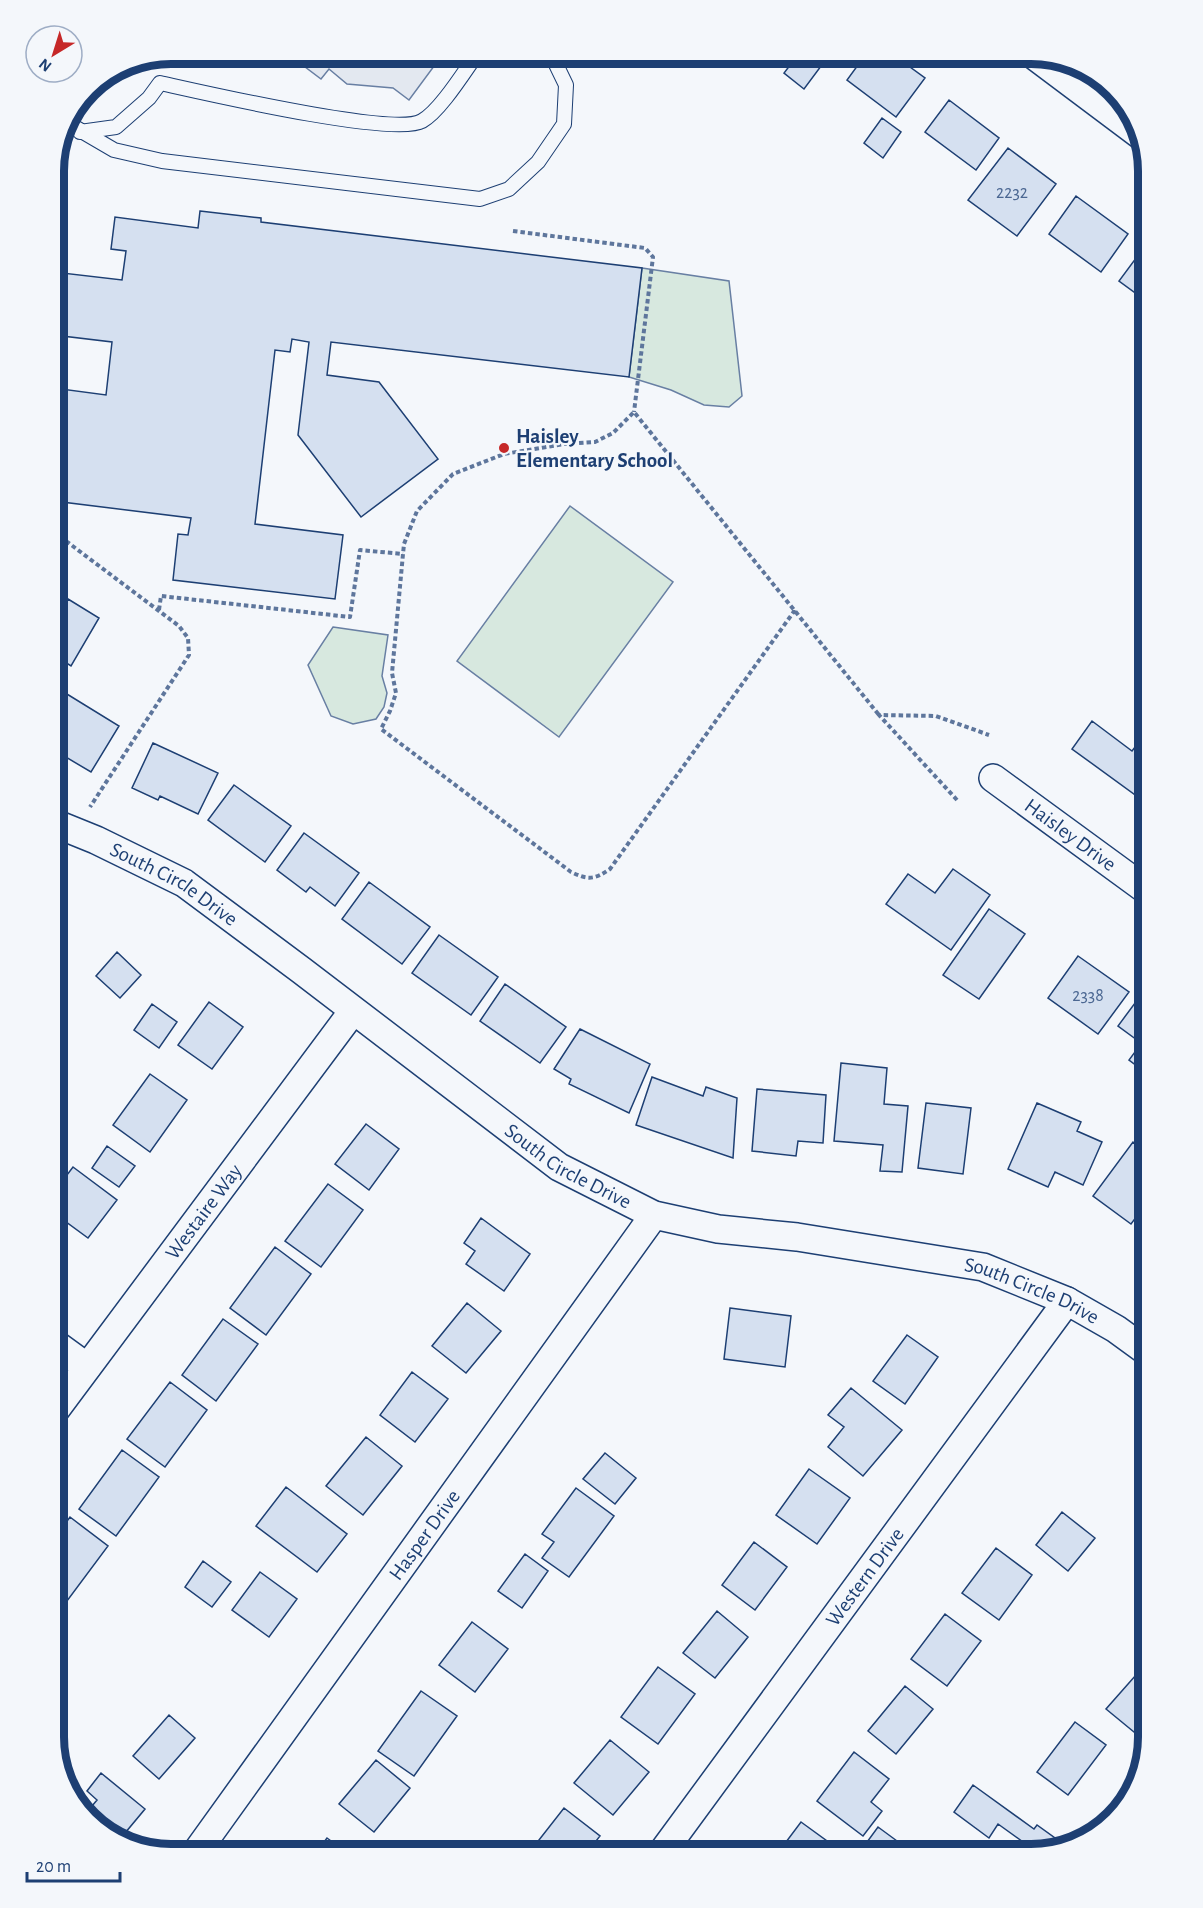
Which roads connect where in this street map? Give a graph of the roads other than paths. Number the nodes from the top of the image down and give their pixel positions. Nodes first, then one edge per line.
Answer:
1 (469, 65) edge
2 (556, 65) edge
3 (1049, 67) edge
4 (1128, 126) edge
5 (74, 128) edge
6 (80, 132) junction
7 (993, 778) dead end
8 (65, 827) edge
9 (1138, 884) edge
10 (353, 1011) junction
11 (654, 1215) junction
12 (1067, 1301) junction
13 (1138, 1345) edge
14 (64, 1350) edge
15 (87, 1367) junction
16 (64, 1398) edge
17 (203, 1843) edge
18 (669, 1844) edge

1 - 6 lane
2 - 6 lane
3 - 4 street
5 - 6 lane
7 - 9 street, Haisley Drive
8 - 10 street, South Circle Drive
10 - 11 street, South Circle Drive
10 - 15 street, Westaire Way
11 - 12 street, South Circle Drive
11 - 17 street, Hasper Drive
12 - 13 street, South Circle Drive
12 - 18 street, Western Drive
14 - 15 street
15 - 16 street, Westaire Way

